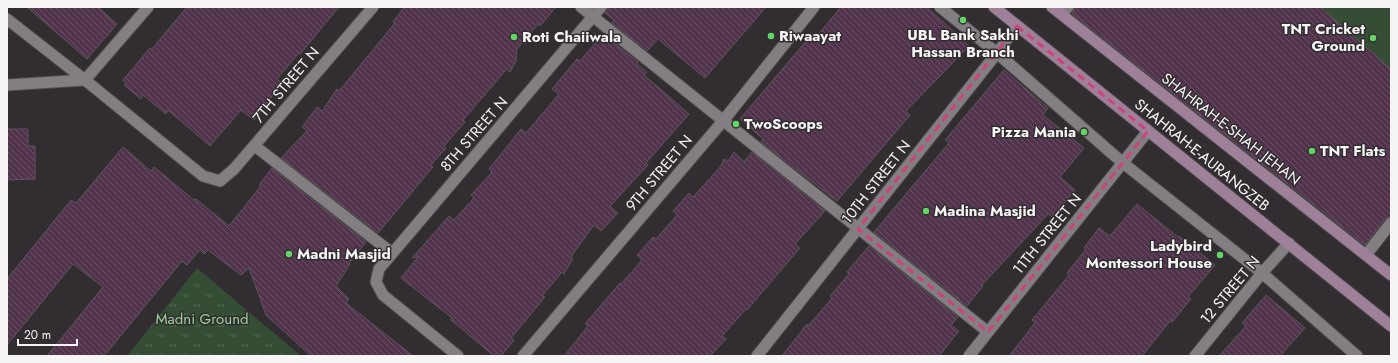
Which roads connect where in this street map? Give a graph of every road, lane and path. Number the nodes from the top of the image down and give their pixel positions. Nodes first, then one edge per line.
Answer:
1 (148, 7) edge
2 (373, 7) edge
3 (581, 7) edge
4 (601, 7) edge
5 (814, 7) edge
6 (940, 7) edge
7 (994, 7) edge
8 (1052, 7) edge
9 (1066, 11) edge
10 (593, 17) junction
11 (7, 19) edge
12 (1017, 26) junction
13 (997, 53) junction
14 (85, 80) junction
15 (7, 85) edge
16 (723, 121) junction
17 (1148, 131) junction
18 (254, 146) junction
19 (1123, 162) junction
20 (1391, 223) edge
21 (858, 229) junction
22 (1289, 243) junction
23 (392, 253) junction
24 (1366, 255) junction
25 (1262, 274) junction
26 (1391, 275) edge
27 (1391, 326) edge
28 (988, 332) junction
29 (458, 356) edge
30 (523, 356) edge
31 (756, 356) edge
32 (969, 356) edge
33 (1195, 356) edge
34 (1357, 356) edge

1 - 14 street
2 - 18 street, 7TH STREET N
3 - 10 street
4 - 10 street, 8TH STREET N
5 - 16 street, 9TH STREET N
6 - 13 street
7 - 12 main road, SHAHRAH-E-AURANGZEB
8 - 9 main road, SHAHRAH-E-SHAH JEHAN
9 - 24 main road, SHAHRAH-E-SHAH JEHAN
10 - 16 street
10 - 23 street, 8TH STREET N
11 - 14 street
12 - 13 street, 10TH STREET N
12 - 17 main road, SHAHRAH-E-AURANGZEB
13 - 19 street
13 - 21 street, 10TH STREET N
14 - 15 street
14 - 18 street, 7TH STREET N
16 - 21 street
16 - 30 street, 9TH STREET N
17 - 19 street, 11TH STREET N
17 - 22 main road, SHAHRAH-E-AURANGZEB
18 - 23 street
19 - 25 street
19 - 28 street, 11TH STREET N
20 - 24 street
21 - 28 street
21 - 31 street, 10TH STREET N
22 - 25 street, 12 STREET N
22 - 27 main road, SHAHRAH-E-AURANGZEB
23 - 29 street, 8TH STREET N
24 - 26 main road, SHAHRAH-E-SHAH JEHAN
25 - 33 street, 12 STREET N
25 - 34 street
28 - 32 street, 11TH STREET N

